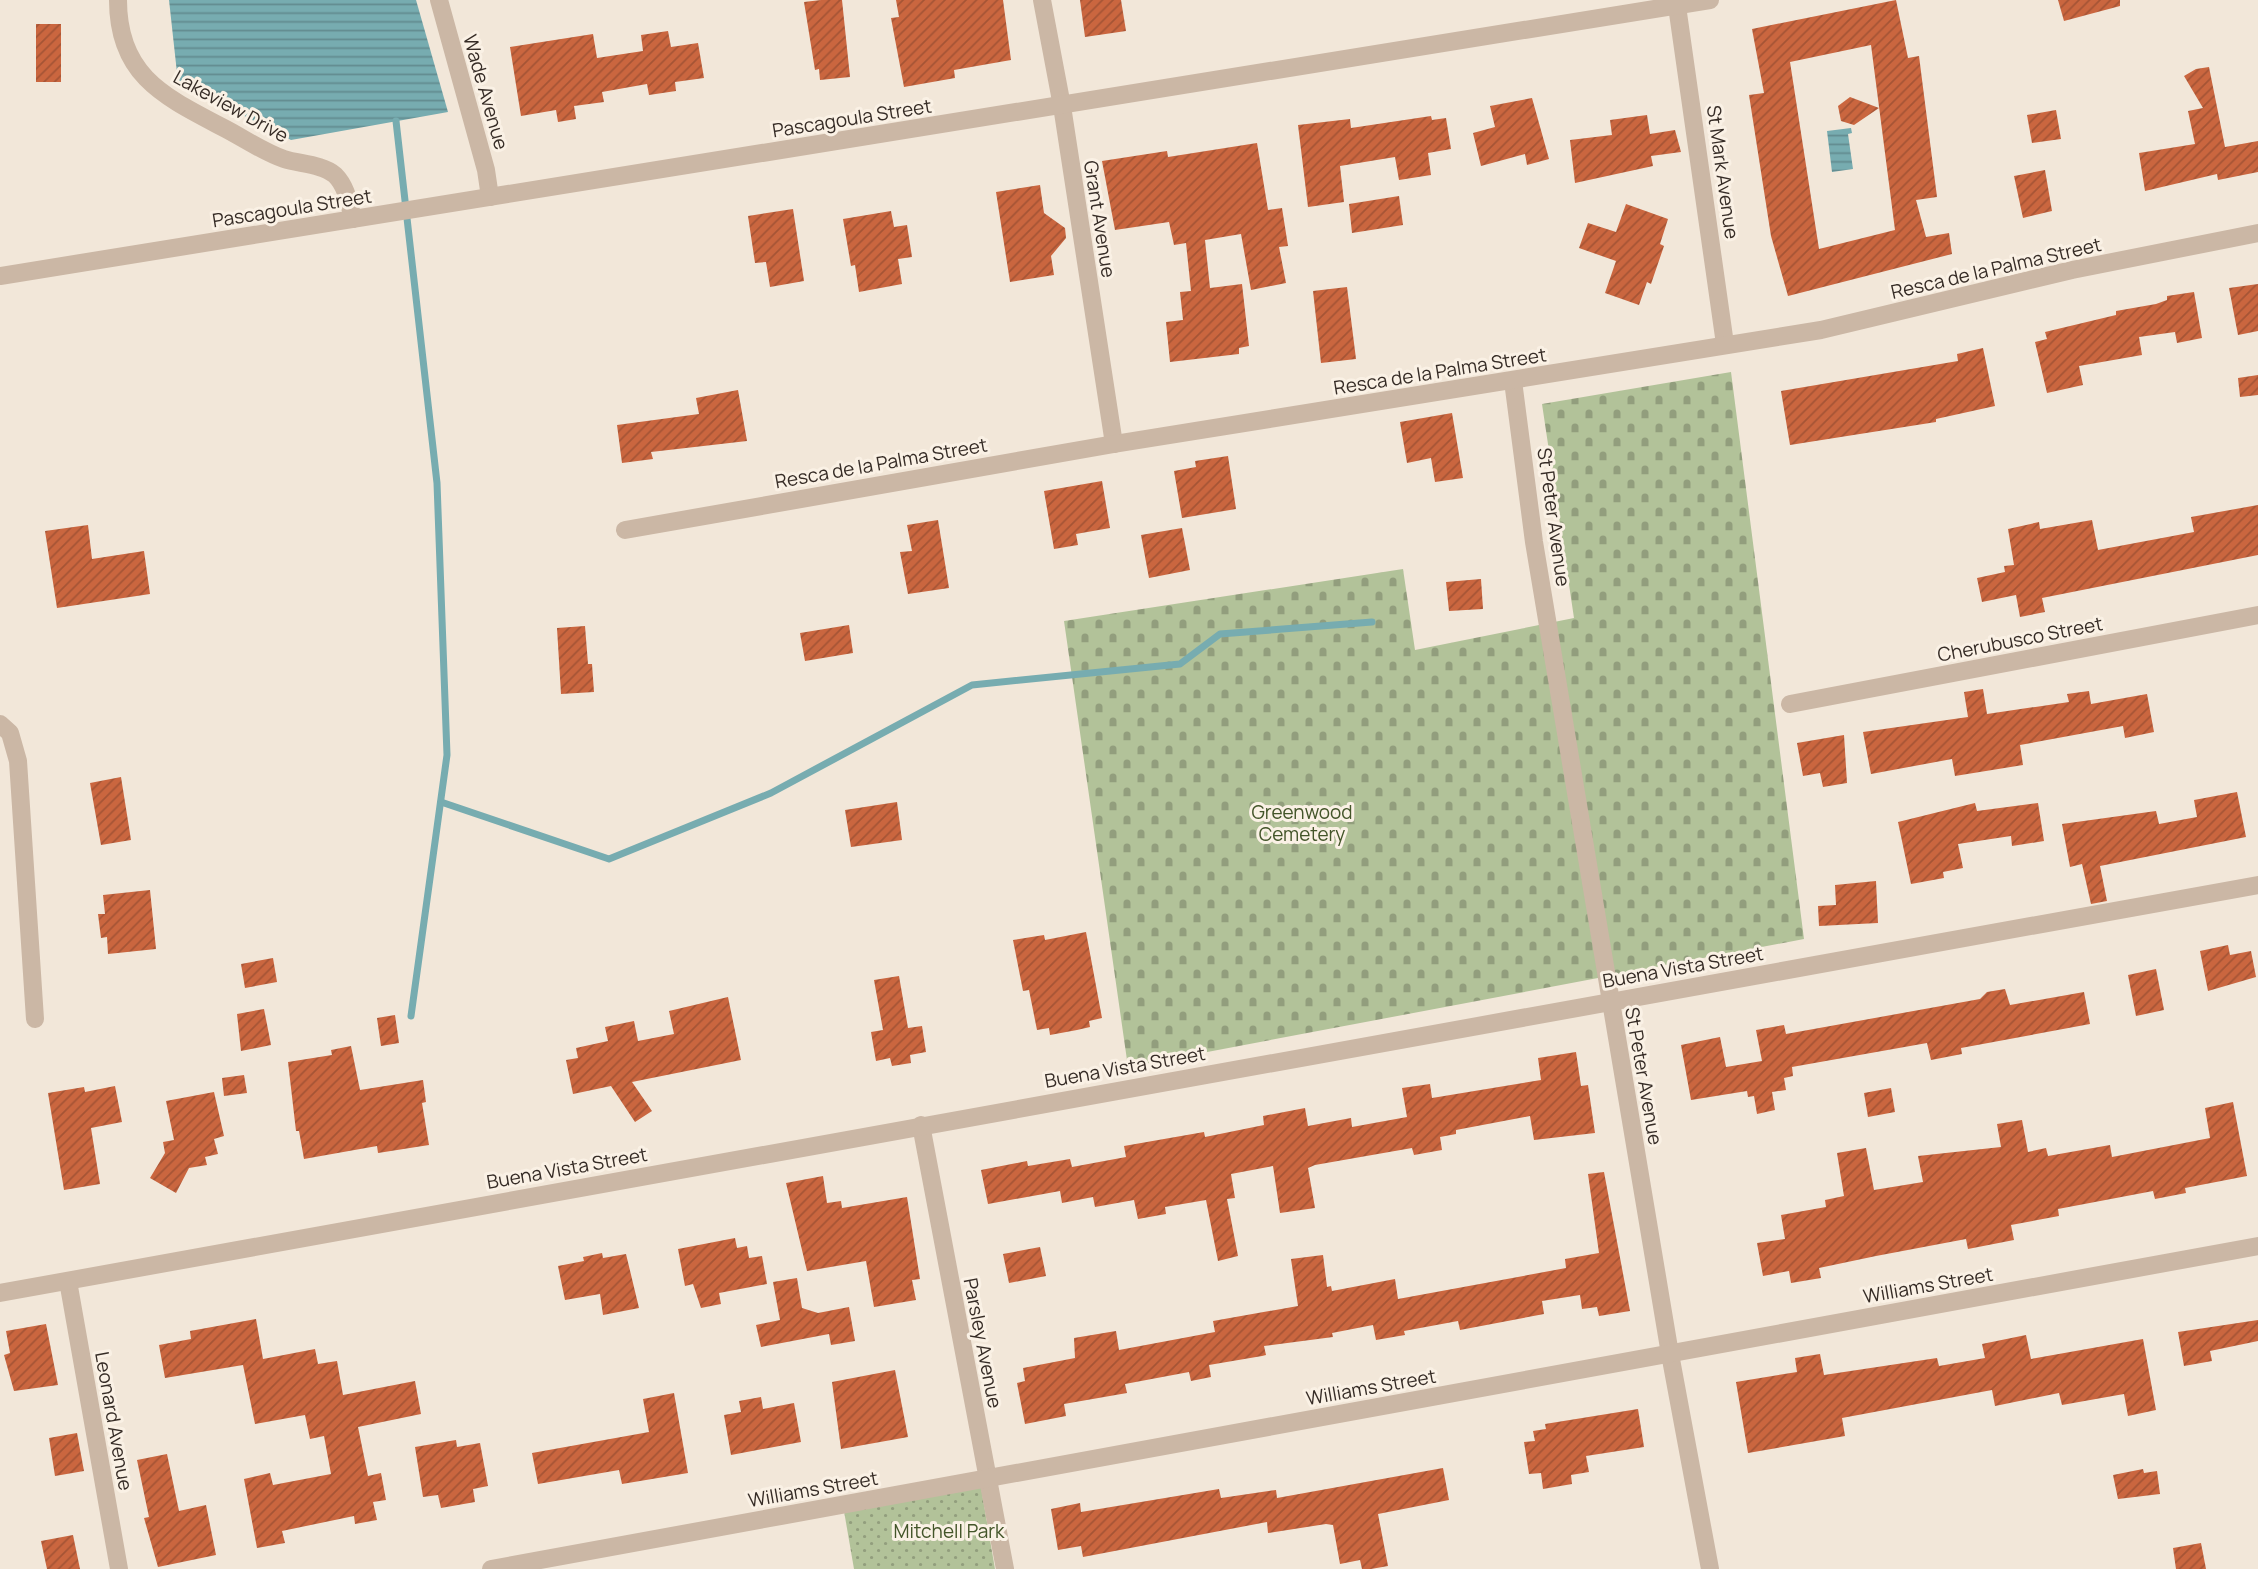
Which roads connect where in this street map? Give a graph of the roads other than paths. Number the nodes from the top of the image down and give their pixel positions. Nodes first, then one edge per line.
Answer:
1 (118, 0) edge
2 (439, 0) edge
3 (1042, 0) edge
4 (1710, 0) edge
5 (1677, 6) junction
6 (1062, 106) junction
7 (490, 197) junction
8 (353, 219) junction
9 (2258, 233) edge
10 (0, 276) edge
11 (1725, 344) junction
12 (1513, 381) junction
13 (1114, 444) junction
14 (625, 530) dead end
15 (2258, 615) edge
16 (1790, 704) dead end
17 (0, 724) edge
18 (2258, 885) edge
19 (1611, 1001) junction
20 (35, 1020) dead end
21 (922, 1125) junction
22 (2258, 1247) edge
23 (68, 1281) junction
24 (0, 1293) edge
25 (1670, 1354) junction
26 (988, 1478) junction
27 (119, 1569) edge
28 (491, 1569) edge
29 (1005, 1569) edge
30 (1710, 1569) edge

1 - 8 street, Lakeview Drive
2 - 7 street, Wade Avenue
3 - 6 street, Grant Avenue
4 - 5 street, Pascagoula Street
5 - 6 street, Pascagoula Street
5 - 11 street, St Mark Avenue
6 - 7 street, Pascagoula Street
6 - 13 street, Grant Avenue
7 - 8 street, Pascagoula Street
8 - 10 street, Pascagoula Street
9 - 11 street, Resca de la Palma Street
11 - 12 street, Resca de la Palma Street
12 - 13 street, Resca de la Palma Street
12 - 19 street, St Peter Avenue
13 - 14 street, Resca de la Palma Street
15 - 16 street, Cherubusco Street
17 - 20 street
18 - 19 street, Buena Vista Street
19 - 21 street, Buena Vista Street
19 - 25 street, St Peter Avenue
21 - 23 street, Buena Vista Street
21 - 26 street, Parsley Avenue
22 - 25 street, Williams Street
23 - 24 street, Buena Vista Street
23 - 27 street, Leonard Avenue
25 - 26 street, Williams Street
25 - 30 street, St Peter Avenue
26 - 28 street, Williams Street
26 - 29 street, Parsley Avenue

